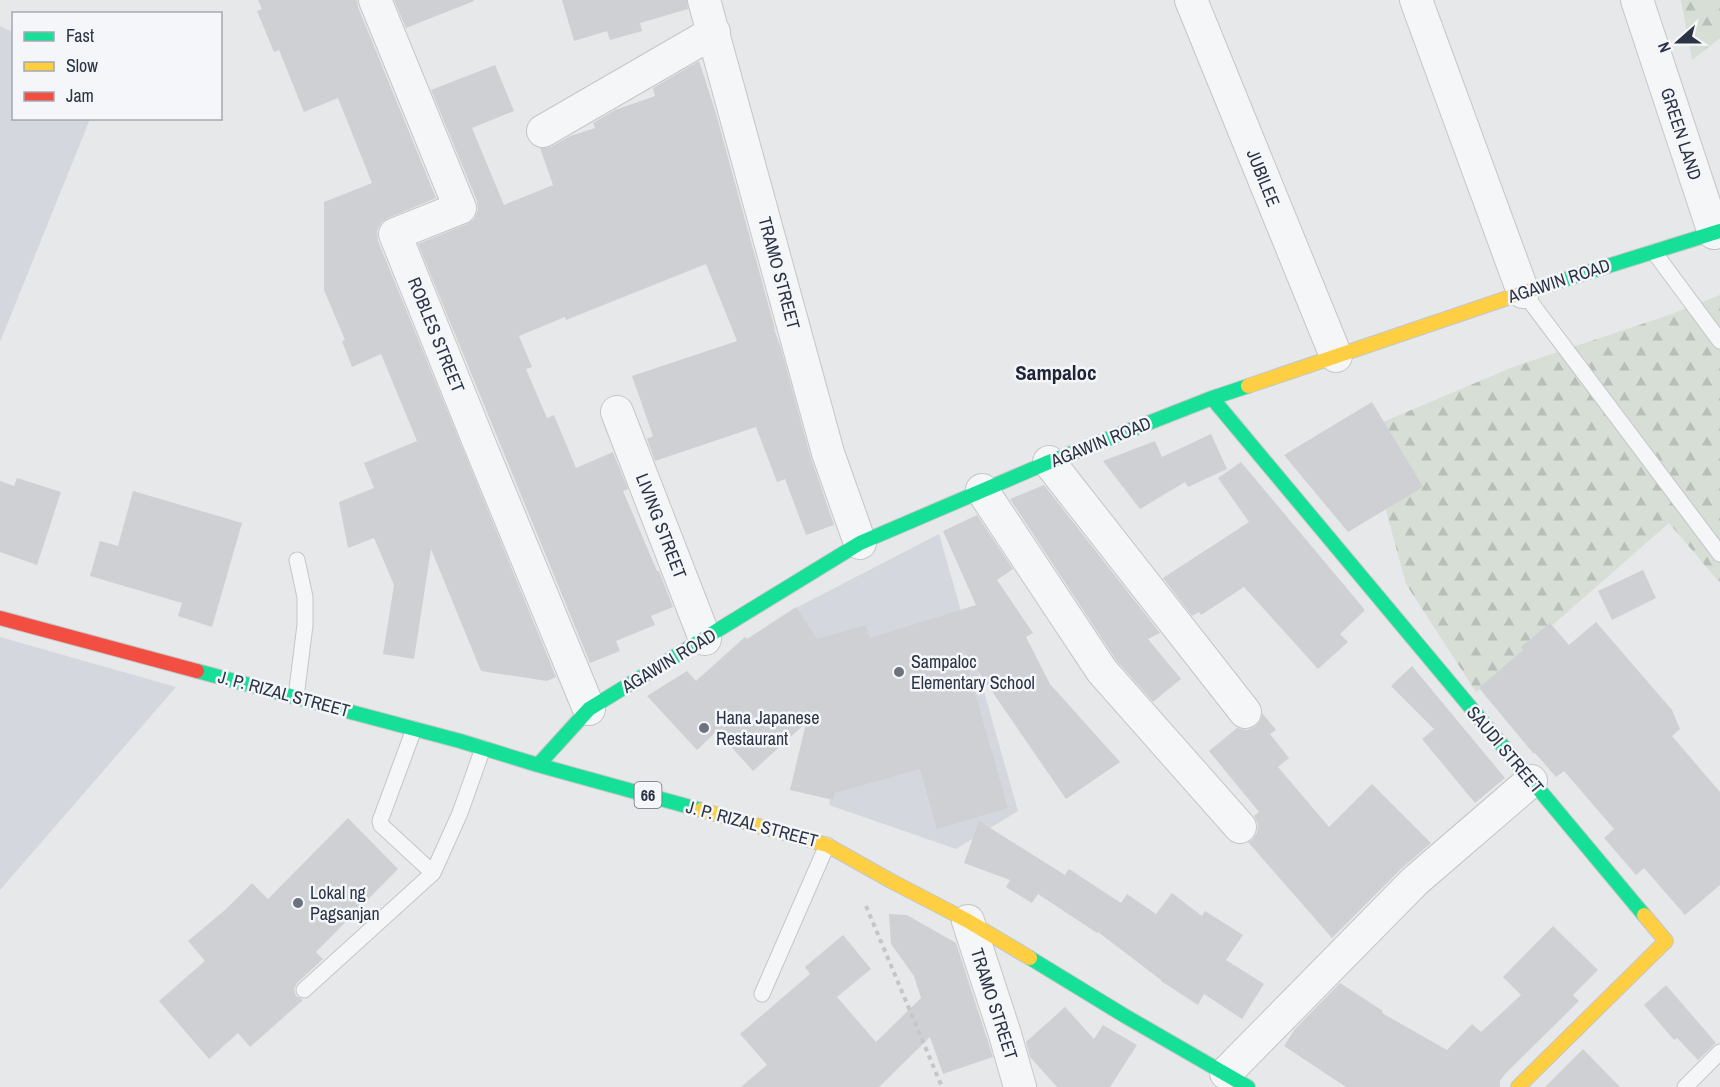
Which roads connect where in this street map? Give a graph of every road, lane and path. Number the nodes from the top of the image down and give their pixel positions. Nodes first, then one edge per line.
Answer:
1 (375, 0) edge
2 (704, 0) edge
3 (1191, 0) edge
4 (1416, 0) edge
5 (1637, 0) edge
6 (714, 32) junction
7 (543, 131) dead end
8 (1717, 232) edge
9 (1654, 252) junction
10 (1523, 292) junction
11 (1720, 341) edge
12 (1336, 356) junction
13 (1212, 398) junction
14 (617, 412) dead end
15 (1049, 462) junction
16 (982, 490) junction
17 (860, 543) junction
18 (1720, 554) edge
19 (297, 560) dead end
20 (0, 618) edge
21 (705, 639) junction
22 (296, 697) junction
23 (589, 709) junction
24 (1245, 712) dead end
25 (414, 729) junction
26 (483, 748) junction
27 (538, 765) junction
28 (1531, 781) junction
29 (1240, 826) dead end
30 (827, 845) junction
31 (846, 855) junction
32 (433, 873) junction
33 (968, 921) junction
34 (304, 990) dead end
35 (762, 994) dead end
36 (1720, 1052) edge
37 (1237, 1080) edge
38 (942, 1087) edge
39 (1020, 1087) edge
40 (1518, 1087) edge
41 (1685, 1087) edge

1 - 23 street, ROBLES STREET
2 - 6 street, TRAMO STREET
3 - 12 street, JUBILEE
4 - 10 street
5 - 8 street, GREEN LAND
6 - 7 street
6 - 17 street, TRAMO STREET
8 - 9 street, AGAWIN ROAD
9 - 10 street, AGAWIN ROAD
9 - 11 lane
10 - 12 street, AGAWIN ROAD
10 - 18 lane
12 - 13 street, AGAWIN ROAD
13 - 15 street, AGAWIN ROAD
13 - 28 street, SAUDI STREET
14 - 21 street, LIVING STREET
15 - 16 street, AGAWIN ROAD
15 - 24 street
16 - 17 street, AGAWIN ROAD
16 - 29 street
17 - 21 street, AGAWIN ROAD
19 - 22 lane
20 - 22 street, J. P. RIZAL STREET / 66
21 - 23 street, AGAWIN ROAD
22 - 25 street, J. P. RIZAL STREET / 66
23 - 27 street, AGAWIN ROAD
25 - 26 street, J. P. RIZAL STREET / 66
25 - 32 lane
26 - 27 street, J. P. RIZAL STREET / 66
26 - 32 lane
27 - 30 street, J. P. RIZAL STREET / 66
28 - 37 street
28 - 40 street, SAUDI STREET
30 - 31 street, J. P. RIZAL STREET / 66
30 - 35 lane
31 - 33 street, J. P. RIZAL STREET / 66
31 - 38 path
32 - 34 lane
33 - 37 street, J. P. RIZAL STREET / 66
33 - 39 street, TRAMO STREET
36 - 41 lane

